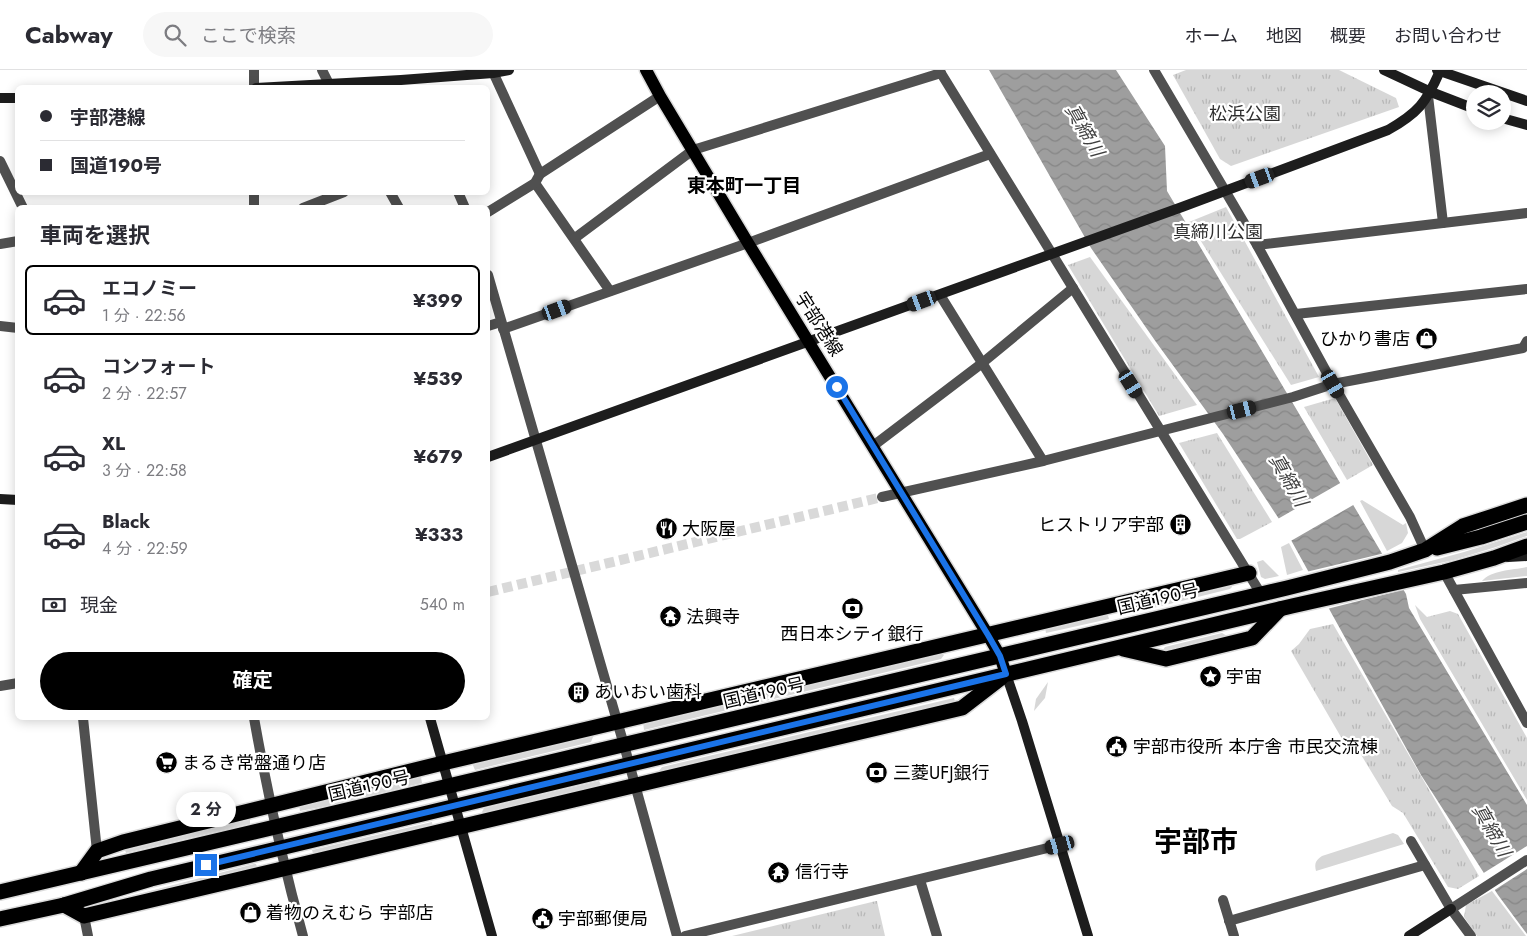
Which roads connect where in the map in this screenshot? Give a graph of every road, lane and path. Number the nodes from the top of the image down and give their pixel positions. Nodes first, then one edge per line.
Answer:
1 (254, 70) edge
2 (322, 70) edge
3 (508, 70) edge
4 (646, 70) edge
5 (1154, 70) edge
6 (1384, 70) edge
7 (1438, 71) edge
8 (493, 72) edge
9 (940, 72) edge
10 (403, 84) edge
11 (255, 85) edge
12 (330, 85) edge
13 (1429, 94) junction
14 (660, 96) junction
15 (0, 98) edge
16 (15, 98) edge
17 (1527, 101) edge
18 (1466, 106) edge
19 (1511, 121) edge
20 (1527, 125) edge
21 (693, 150) junction
22 (990, 154) junction
23 (0, 160) edge
24 (538, 179) junction
25 (1224, 191) junction
26 (15, 193) edge
27 (336, 195) edge
28 (311, 205) edge
29 (490, 211) edge
30 (1527, 213) edge
31 (1444, 223) junction
32 (574, 238) junction
33 (15, 242) edge
34 (748, 243) junction
35 (0, 244) edge
36 (1257, 245) junction
37 (1052, 254) junction
38 (490, 282) edge
39 (1072, 288) junction
40 (1527, 289) edge
41 (610, 291) junction
42 (940, 295) junction
43 (1296, 314) junction
44 (0, 326) edge
45 (490, 326) edge
46 (502, 326) junction
47 (15, 328) edge
48 (810, 342) junction
49 (1526, 347) edge
50 (981, 364) junction
51 (1333, 384) junction
52 (1161, 431) junction
53 (536, 440) junction
54 (873, 446) junction
55 (490, 456) edge
56 (1043, 461) junction
57 (901, 493) junction
58 (882, 497) tunnel mouth
59 (0, 500) edge
60 (15, 500) edge
61 (1527, 505) edge
62 (1527, 522) edge
63 (1527, 546) edge
64 (1425, 550) junction
65 (1527, 556) edge
66 (1494, 558) junction
67 (1444, 572) junction
68 (1248, 573) junction
69 (1527, 583) edge
70 (1454, 590) junction
71 (1261, 594) junction
72 (1280, 609) junction
73 (988, 635) junction
74 (1119, 648) junction
75 (1000, 656) junction
76 (1006, 674) junction
77 (15, 684) edge
78 (0, 686) edge
79 (83, 720) edge
80 (254, 720) edge
81 (431, 720) edge
82 (618, 723) junction
83 (1527, 723) edge
84 (624, 745) junction
85 (443, 763) junction
86 (630, 764) junction
87 (450, 786) junction
88 (636, 786) junction
89 (271, 806) junction
90 (455, 806) junction
91 (461, 826) junction
92 (276, 827) junction
93 (1411, 841) dead end
94 (1060, 845) junction
95 (280, 848) junction
96 (97, 851) junction
97 (1527, 860) edge
98 (115, 865) junction
99 (1424, 865) junction
100 (284, 869) junction
101 (81, 873) junction
102 (920, 880) junction
103 (0, 892) edge
104 (98, 896) junction
105 (1223, 900) dead end
106 (64, 905) junction
107 (1452, 908) junction
108 (84, 916) junction
109 (0, 919) edge
110 (1229, 921) junction
111 (88, 936) edge
112 (302, 936) edge
113 (492, 936) edge
114 (677, 936) edge
115 (685, 936) edge
116 (937, 936) edge
117 (1088, 936) edge
118 (1234, 936) edge
119 (1409, 936) edge
120 (1471, 936) edge

1 - 11 street
2 - 12 street
3 - 8 street
4 - 14 main road, 宇部港線
5 - 25 street
6 - 13 street
7 - 13 street
7 - 17 street
8 - 10 street
8 - 24 street
9 - 21 street
9 - 22 street
10 - 12 street
13 - 18 street
13 - 25 street
13 - 31 street
14 - 21 main road, 宇部港線
14 - 24 street
15 - 16 street
19 - 20 street
21 - 32 street
21 - 34 main road, 宇部港線
22 - 34 street
22 - 37 street
23 - 26 street
24 - 29 street
24 - 32 street
25 - 36 street
25 - 37 street
27 - 28 street
30 - 31 street
31 - 36 street
32 - 41 street
33 - 35 street
34 - 41 street
34 - 48 main road, 宇部港線
36 - 43 street
37 - 39 street
37 - 42 street
38 - 46 street
39 - 50 street
39 - 52 street
40 - 43 street
41 - 46 street
42 - 48 street
42 - 50 street
43 - 51 street
44 - 47 street
45 - 46 street
46 - 53 street
48 - 53 street
48 - 54 main road, 宇部港線
49 - 51 street
50 - 54 street
50 - 56 street
51 - 52 street
51 - 64 street
52 - 56 street
52 - 68 street
53 - 55 street
53 - 82 street
54 - 57 main road, 宇部港線
56 - 57 street
57 - 58 street
57 - 73 main road, 宇部港線
59 - 60 street
61 - 64 highway, 国道190号
62 - 64 highway
63 - 66 highway
64 - 71 highway, 国道190号
65 - 66 street
66 - 67 highway
67 - 70 street
67 - 72 highway
68 - 71 street
68 - 73 highway
69 - 70 street
70 - 83 street
71 - 75 highway, 国道190号
72 - 74 highway
72 - 74 highway
73 - 75 main road, 宇部港線
73 - 82 highway
74 - 76 highway
75 - 76 main road, 宇部港線
75 - 84 highway, 国道190号
76 - 86 highway
76 - 88 highway
76 - 94 street
77 - 78 street
79 - 96 street
80 - 89 street
81 - 85 street
82 - 84 street
82 - 85 highway
84 - 86 street
84 - 87 highway, 国道190号
85 - 87 street
85 - 89 highway
86 - 88 street
86 - 90 highway
87 - 90 street
87 - 92 highway, 国道190号
88 - 91 highway
88 - 114 street
89 - 92 street
89 - 96 highway
90 - 91 street
90 - 95 highway
91 - 100 highway
91 - 113 street
92 - 95 street
92 - 98 highway, 国道190号
93 - 99 street
94 - 102 street
94 - 117 street
95 - 100 street
95 - 104 highway
96 - 98 highway
96 - 101 highway
97 - 107 street
98 - 101 highway, 国道190号
99 - 107 street
99 - 110 street
100 - 108 highway
100 - 112 street
101 - 103 highway, 国道190号
102 - 115 street
102 - 116 street
104 - 106 highway
104 - 108 highway
105 - 110 street
106 - 108 highway
106 - 109 highway
107 - 119 street
107 - 120 street
108 - 111 street
110 - 118 street

